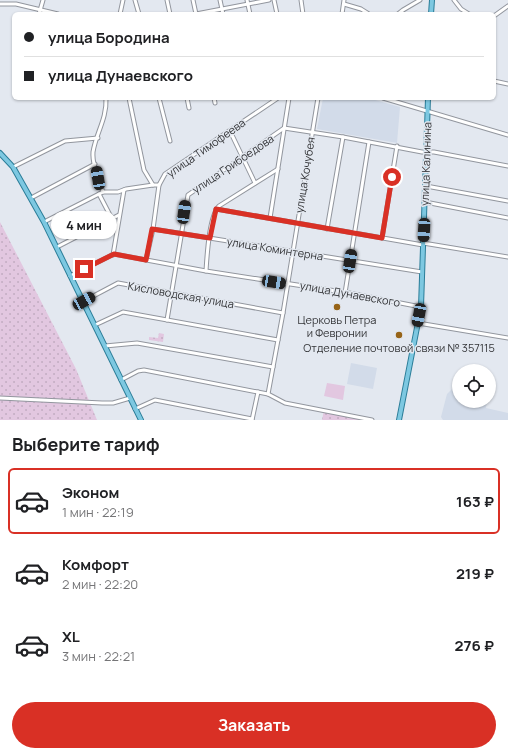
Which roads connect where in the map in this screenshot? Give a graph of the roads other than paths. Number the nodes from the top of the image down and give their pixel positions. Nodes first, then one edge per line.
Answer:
1 (43, 0) edge
2 (123, 0) edge
3 (135, 0) edge
4 (167, 0) edge
5 (193, 0) edge
6 (220, 0) edge
7 (269, 0) edge
8 (274, 0) edge
9 (301, 0) edge
10 (420, 0) edge
11 (432, 0) edge
12 (454, 0) edge
13 (247, 2) edge
14 (344, 2) edge
15 (0, 4) edge
16 (508, 6) edge
17 (222, 9) junction
18 (40, 10) junction
19 (49, 12) edge
20 (120, 12) edge
21 (138, 12) edge
22 (170, 12) edge
23 (196, 12) edge
24 (206, 12) edge
25 (223, 12) edge
26 (250, 12) edge
27 (277, 12) edge
28 (303, 12) edge
29 (342, 12) edge
30 (366, 12) edge
31 (400, 12) edge
32 (431, 12) edge
33 (465, 12) edge
34 (496, 15) edge
35 (496, 81) edge
36 (508, 84) edge
37 (106, 100) edge
38 (129, 100) edge
39 (160, 100) edge
40 (187, 100) edge
41 (214, 100) edge
42 (275, 100) edge
43 (289, 100) edge
44 (318, 100) edge
45 (389, 100) edge
46 (428, 100) edge
47 (215, 103) dead end
48 (189, 108) dead end
49 (428, 111) junction
50 (284, 128) junction
51 (230, 131) junction
52 (312, 132) junction
53 (508, 135) edge
54 (343, 137) junction
55 (98, 138) junction
56 (170, 141) dead end
57 (368, 142) junction
58 (397, 146) junction
59 (426, 152) junction
60 (0, 153) edge
61 (243, 158) junction
62 (95, 164) junction
63 (508, 166) edge
64 (13, 167) junction
65 (278, 169) junction
66 (255, 183) junction
67 (153, 185) junction
68 (159, 185) junction
69 (426, 186) junction
70 (124, 190) junction
71 (101, 193) junction
72 (31, 198) junction
73 (508, 201) edge
74 (425, 202) junction
75 (216, 209) junction
76 (120, 215) junction
77 (270, 218) junction
78 (508, 218) edge
79 (112, 219) junction
80 (44, 222) junction
81 (297, 224) junction
82 (327, 228) junction
83 (152, 229) junction
84 (354, 233) junction
85 (181, 234) junction
86 (210, 238) junction
87 (382, 238) junction
88 (423, 244) junction
89 (57, 247) junction
90 (293, 252) junction
91 (113, 255) junction
92 (508, 257) edge
93 (146, 260) junction
94 (350, 261) junction
95 (175, 266) junction
96 (206, 271) junction
97 (422, 272) junction
98 (70, 276) junction
99 (288, 284) junction
100 (345, 293) junction
101 (172, 294) junction
102 (84, 301) junction
103 (421, 307) junction
104 (283, 313) junction
105 (167, 320) junction
106 (418, 323) junction
107 (95, 325) junction
108 (508, 338) edge
109 (278, 340) junction
110 (105, 346) junction
111 (273, 367) junction
112 (121, 380) junction
113 (258, 392) junction
114 (268, 394) junction
115 (0, 398) edge
116 (130, 398) junction
117 (136, 409) junction
118 (252, 419) edge
119 (141, 420) edge
120 (372, 420) edge
121 (399, 420) edge

1 - 18 street
2 - 20 street
3 - 21 street
4 - 22 street
5 - 23 street
6 - 17 street
7 - 13 street
8 - 27 street
9 - 28 street
10 - 31 street
11 - 32 main road
12 - 33 street
13 - 17 street
13 - 26 street
14 - 29 street
14 - 30 street
15 - 18 street
16 - 34 street
17 - 24 street
17 - 25 street
18 - 19 street
35 - 36 street
37 - 55 street
38 - 67 street
39 - 56 street
40 - 48 street
41 - 47 street
42 - 51 street, улица Тимофеева
43 - 50 street
44 - 52 street, улица Кочубея
45 - 49 street
46 - 49 main road, улица Калинина
49 - 53 street
49 - 59 main road, улица Калинина
50 - 52 street
50 - 61 street, улица Грибоедова
50 - 65 street
51 - 61 street
51 - 68 street, улица Тимофеева
52 - 54 street
52 - 81 street, улица Кочубея
54 - 57 street
54 - 82 street
55 - 62 street
55 - 64 street
57 - 58 street
57 - 84 street
58 - 59 street
58 - 87 street
59 - 63 street
59 - 69 main road, улица Калинина
60 - 64 main road
61 - 66 street
61 - 85 street, улица Грибоедова
62 - 71 street
62 - 72 street
64 - 72 main road
65 - 66 street
65 - 77 street
66 - 75 street
67 - 68 street
67 - 70 street
68 - 83 street, улица Тимофеева
69 - 73 street
69 - 74 main road, улица Калинина
70 - 71 street
70 - 76 street
71 - 79 street
71 - 80 street
72 - 80 main road
74 - 78 street
74 - 88 main road, улица Калинина
75 - 77 street
75 - 86 street
76 - 79 street
76 - 91 street
77 - 81 street
79 - 89 street
80 - 89 main road
81 - 82 street
81 - 90 street, улица Кочубея
82 - 84 street
83 - 85 street, улица Коминтерна
83 - 93 street, улица Тимофеева
84 - 87 street
84 - 94 street
85 - 86 street, улица Коминтерна
85 - 95 street, улица Грибоедова
86 - 90 street, улица Коминтерна
86 - 96 street
87 - 88 street
88 - 92 street
88 - 97 main road, улица Калинина
89 - 98 main road
90 - 94 street, улица Коминтерна
90 - 99 street, улица Кочубея
91 - 93 street, улица Дунаевского
91 - 98 street
93 - 95 street, улица Дунаевского
94 - 97 street, улица Коминтерна
94 - 100 street
95 - 96 street, улица Дунаевского
95 - 101 street, улица Грибоедова
96 - 99 street, улица Дунаевского
97 - 103 main road, улица Калинина
98 - 102 main road
99 - 100 street, улица Дунаевского
99 - 104 street, улица Кочубея
100 - 103 street, улица Дунаевского
101 - 102 street, Кисловодская улица
101 - 104 street, Кисловодская улица
101 - 105 street, улица Грибоедова
102 - 107 main road
103 - 106 main road, улица Калинина
104 - 109 street, улица Кочубея
105 - 107 street
105 - 109 street
106 - 108 street
106 - 121 main road, улица Калинина
107 - 110 main road
109 - 111 street, улица Кочубея
110 - 111 street
110 - 112 main road
111 - 114 street, улица Кочубея
112 - 113 street
112 - 116 main road
113 - 114 street
113 - 118 street
114 - 120 street
115 - 116 street
116 - 117 main road
117 - 118 street
117 - 119 main road

